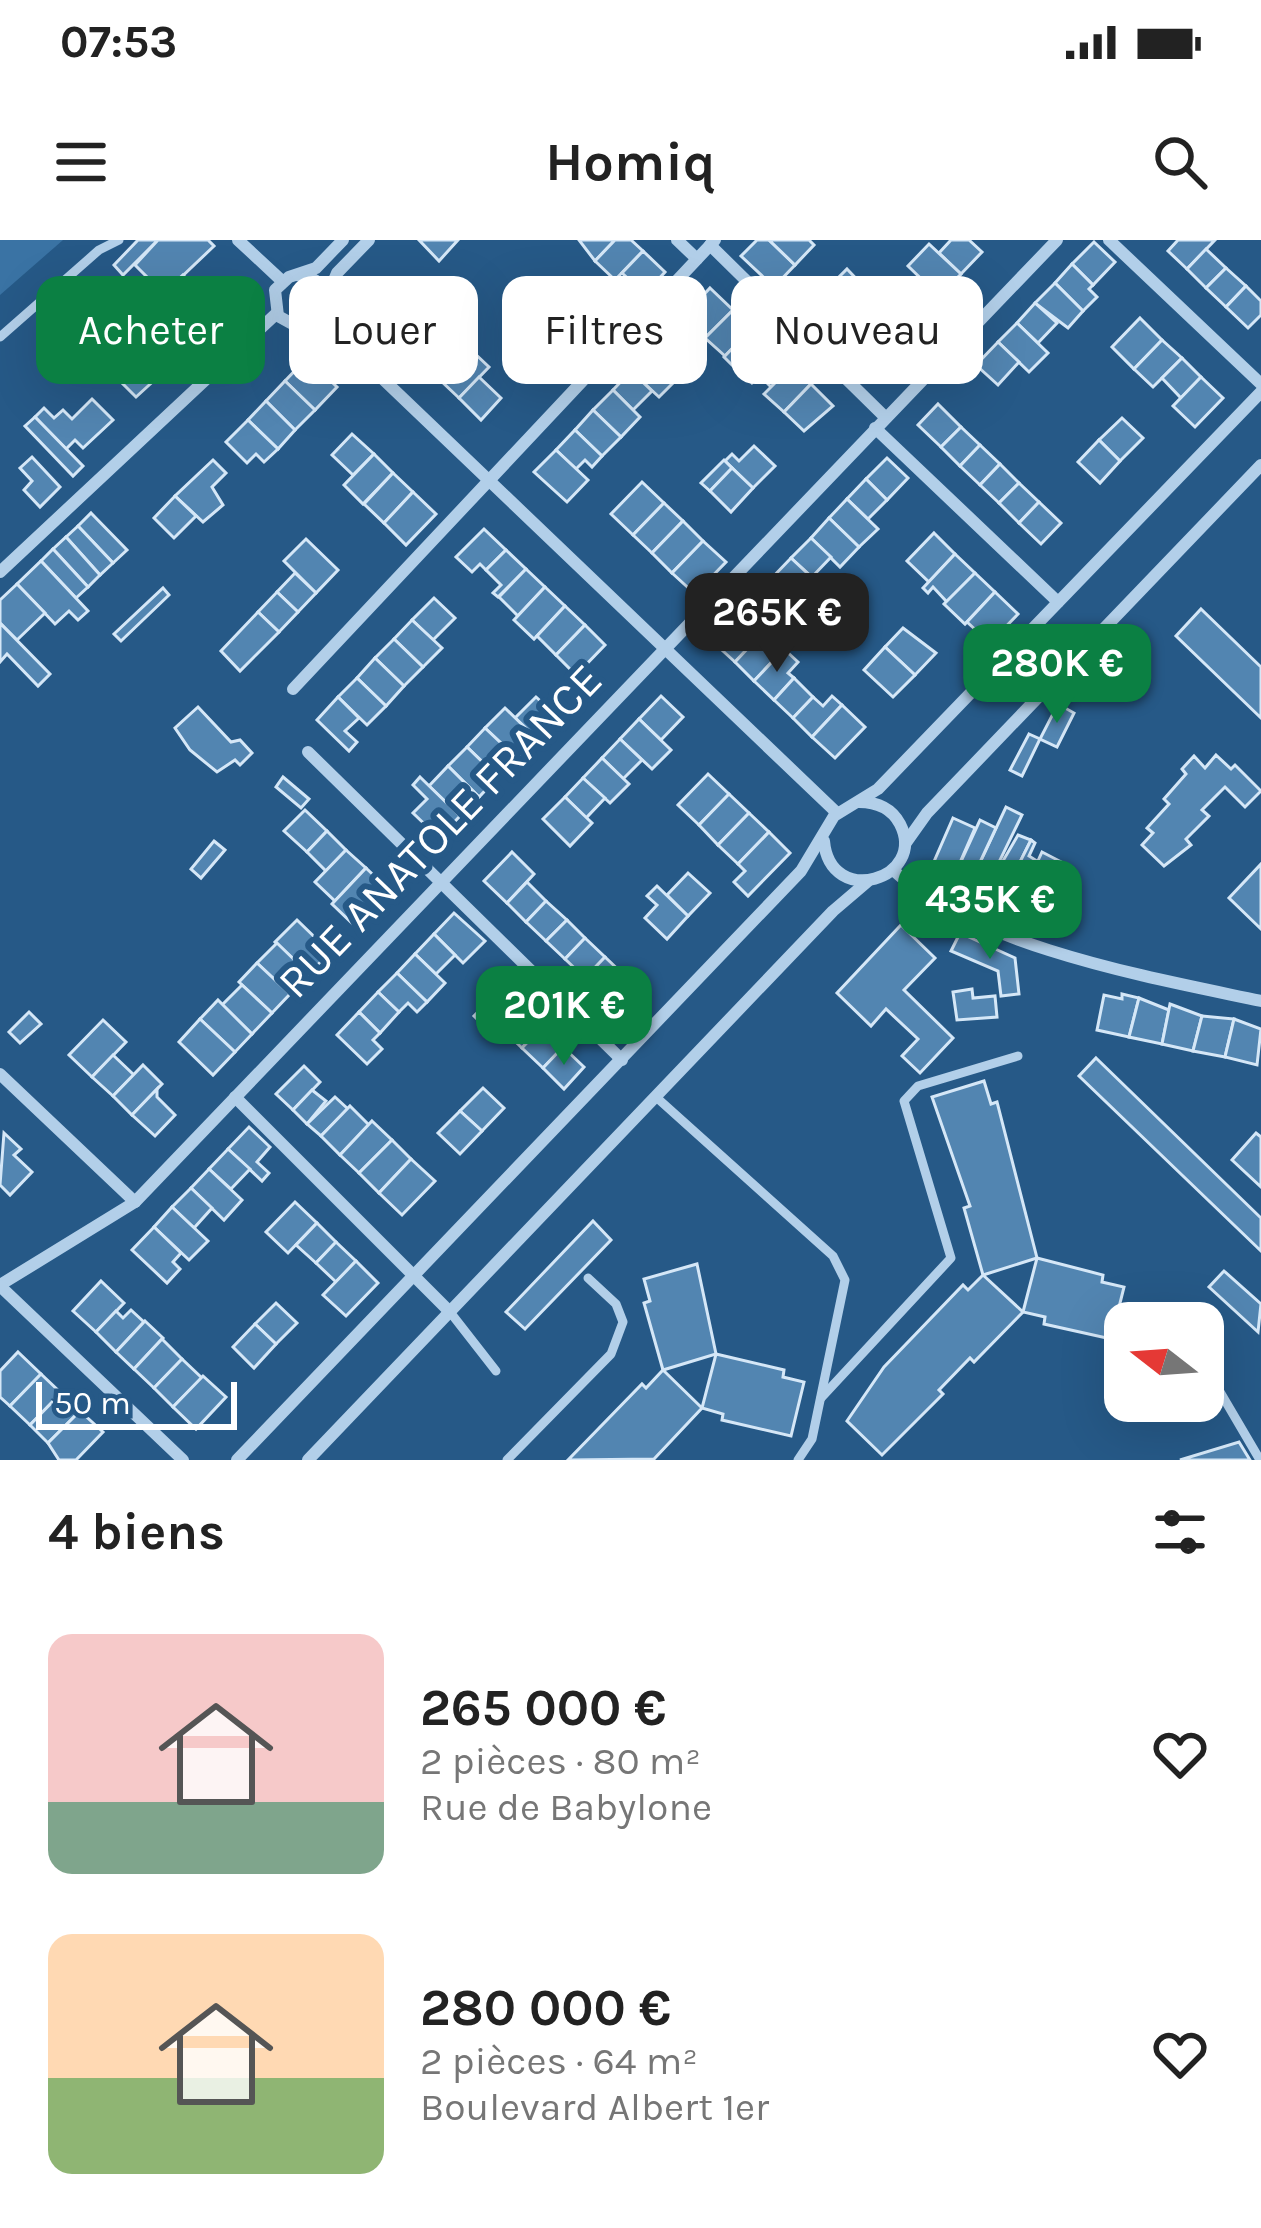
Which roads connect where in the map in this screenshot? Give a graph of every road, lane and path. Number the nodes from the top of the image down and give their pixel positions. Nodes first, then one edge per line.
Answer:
1 (119, 240) edge
2 (238, 240) edge
3 (343, 240) edge
4 (369, 240) edge
5 (677, 240) edge
6 (1058, 240) edge
7 (1109, 240) edge
8 (713, 243) edge
9 (697, 259) junction
10 (297, 274) junction
11 (302, 276) edge
12 (336, 276) edge
13 (282, 281) junction
14 (277, 313) junction
15 (289, 321) edge
16 (0, 337) edge
17 (393, 384) edge
18 (1261, 388) edge
19 (886, 416) junction
20 (875, 428) junction
21 (1261, 465) edge
22 (488, 481) junction
23 (0, 572) edge
24 (1058, 602) junction
25 (664, 650) junction
26 (293, 689) dead end
27 (308, 752) dead end
28 (857, 803) junction
29 (837, 813) junction
30 (825, 834) junction
31 (904, 844) junction
32 (893, 870) junction
33 (441, 882) junction
34 (867, 883) junction
35 (1261, 1001) edge
36 (1018, 1057) dead end
37 (622, 1060) junction
38 (0, 1074) edge
39 (235, 1097) junction
40 (656, 1097) junction
41 (135, 1202) junction
42 (413, 1277) junction
43 (588, 1278) dead end
44 (0, 1286) edge
45 (450, 1312) junction
46 (496, 1371) dead end
47 (821, 1398) junction
48 (1224, 1398) edge
49 (183, 1460) edge
50 (237, 1460) edge
51 (308, 1460) edge
52 (507, 1460) edge
53 (798, 1460) edge
54 (1260, 1460) edge

1 - 16 lane
2 - 13 street
3 - 10 street
4 - 12 street
5 - 9 street
6 - 19 street, RUE ANATOLE FRANCE
7 - 18 street
8 - 9 street
8 - 19 street
9 - 22 street
10 - 11 street
10 - 13 street
13 - 14 street
14 - 15 street
14 - 23 street
17 - 22 street
18 - 24 street
19 - 20 street, RUE ANATOLE FRANCE
20 - 24 street
20 - 25 street, RUE ANATOLE FRANCE
21 - 31 street
22 - 25 street
22 - 26 street
24 - 28 street
25 - 29 street
25 - 33 street, RUE ANATOLE FRANCE
27 - 33 street
28 - 29 street
28 - 31 street
29 - 30 street
30 - 34 street
30 - 37 street
31 - 32 street
32 - 34 street
32 - 35 street
33 - 37 street
33 - 39 street, RUE ANATOLE FRANCE
34 - 40 street
36 - 47 lane
37 - 42 street
38 - 41 street
39 - 41 street, RUE ANATOLE FRANCE
39 - 42 street
40 - 45 street
40 - 47 lane
41 - 44 street, RUE ANATOLE FRANCE
42 - 45 street
42 - 50 street
43 - 52 lane
44 - 49 street
45 - 46 lane
45 - 51 street
47 - 53 lane
48 - 54 lane

